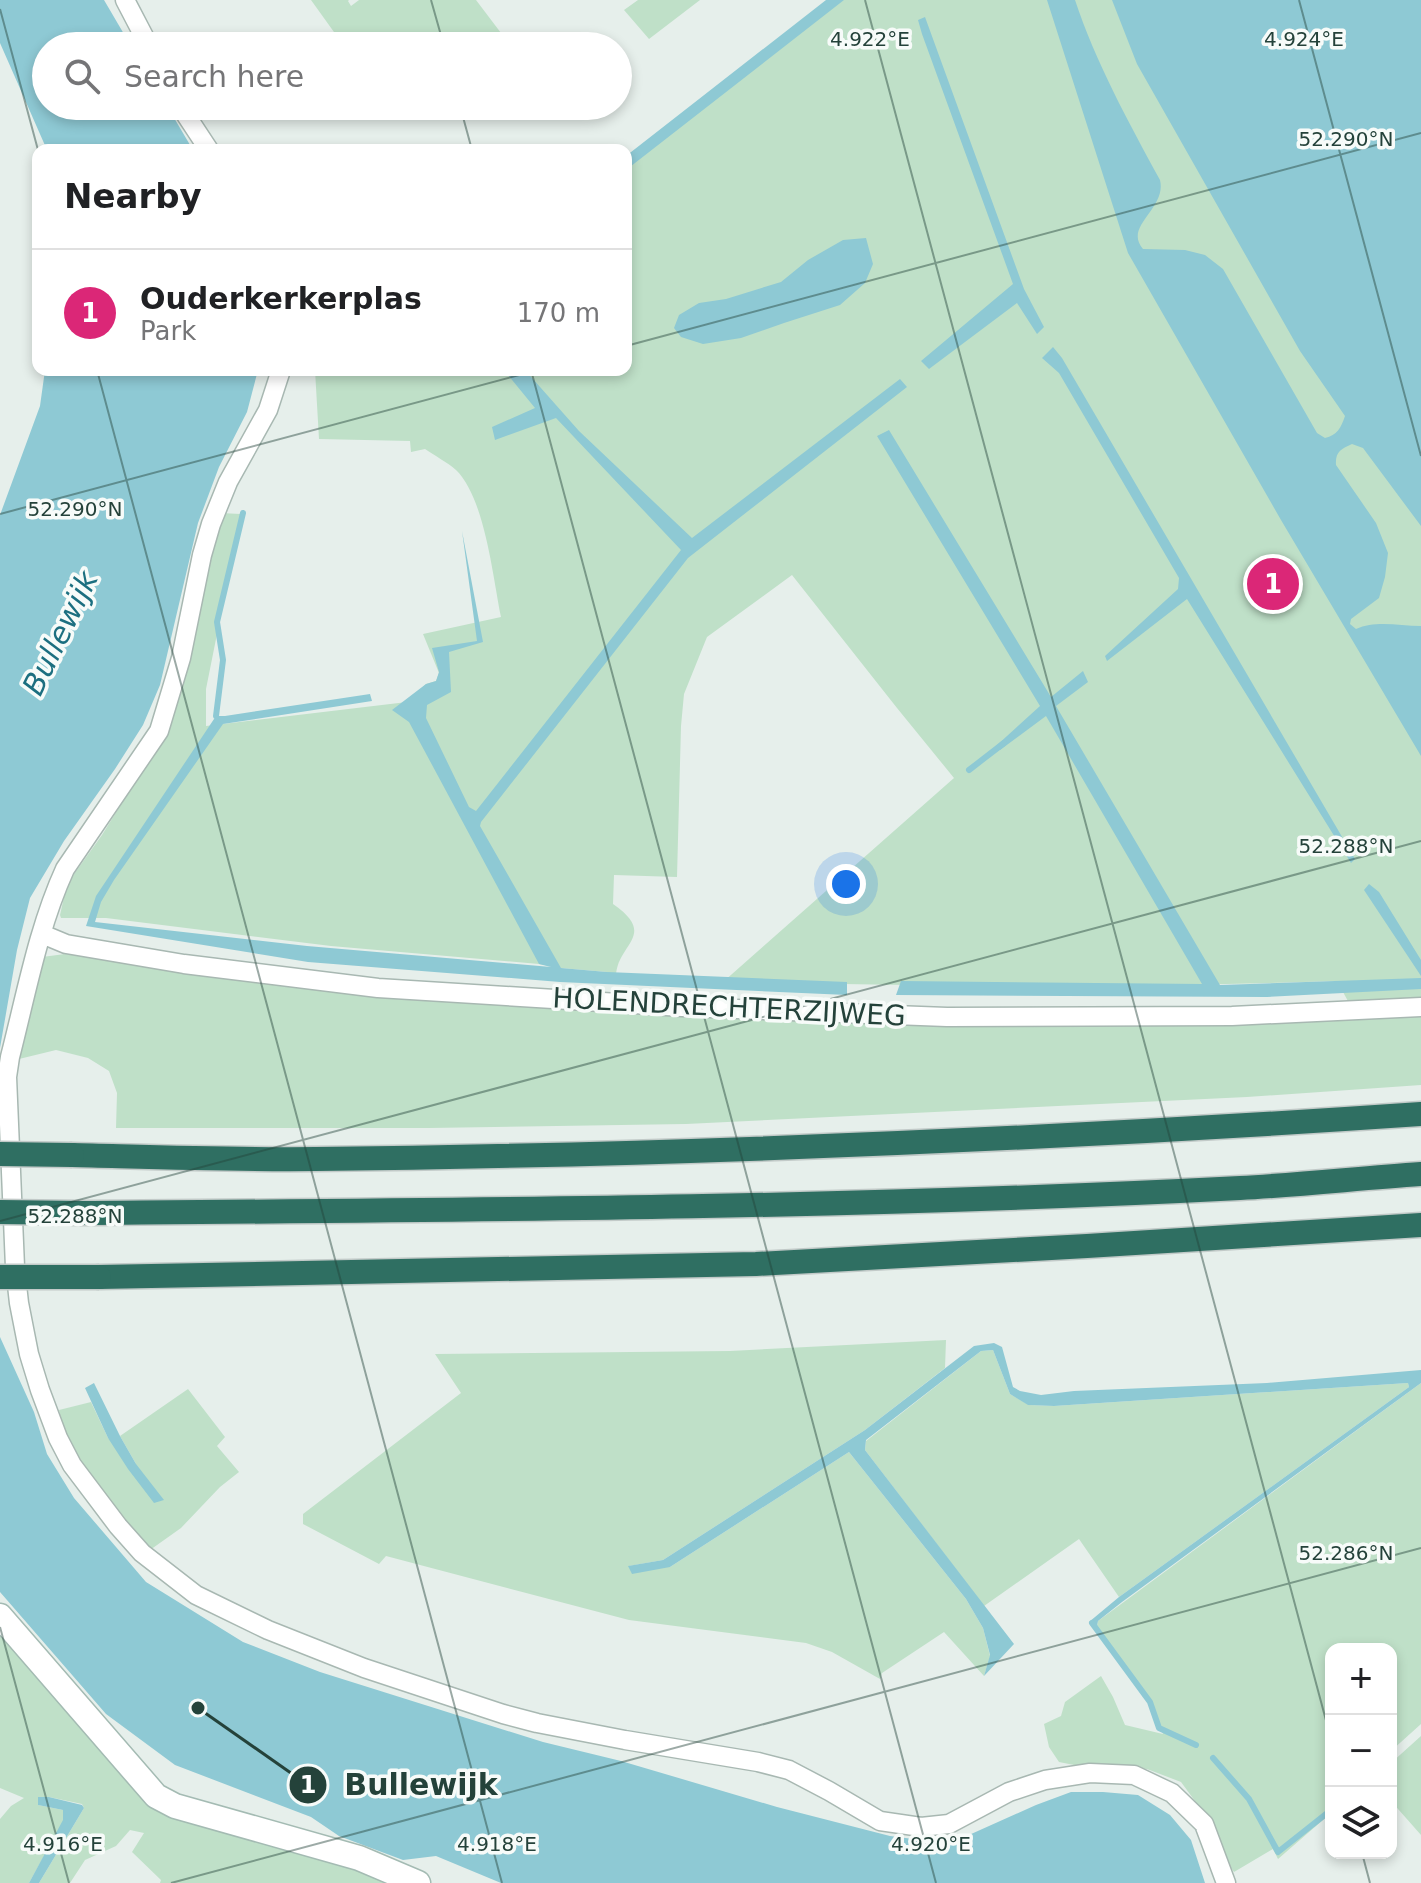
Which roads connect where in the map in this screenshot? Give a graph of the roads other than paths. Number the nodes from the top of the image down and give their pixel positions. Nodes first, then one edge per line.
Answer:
1 (125, 0) edge
2 (142, 32) edge
3 (189, 120) edge
4 (205, 144) edge
5 (279, 376) edge
6 (42, 934) junction
7 (1421, 1007) edge
8 (1421, 1114) edge
9 (0, 1154) edge
10 (1421, 1174) edge
11 (0, 1212) edge
12 (1421, 1225) edge
13 (0, 1277) edge
14 (0, 1616) edge
15 (418, 1883) edge
16 (1226, 1883) edge

1 - 2 street
3 - 4 street
5 - 6 street
6 - 7 street, HOLENDRECHTERZIJWEG
6 - 16 street
8 - 9 highway, bridge
10 - 11 highway, bridge
12 - 13 highway, bridge
14 - 15 street

